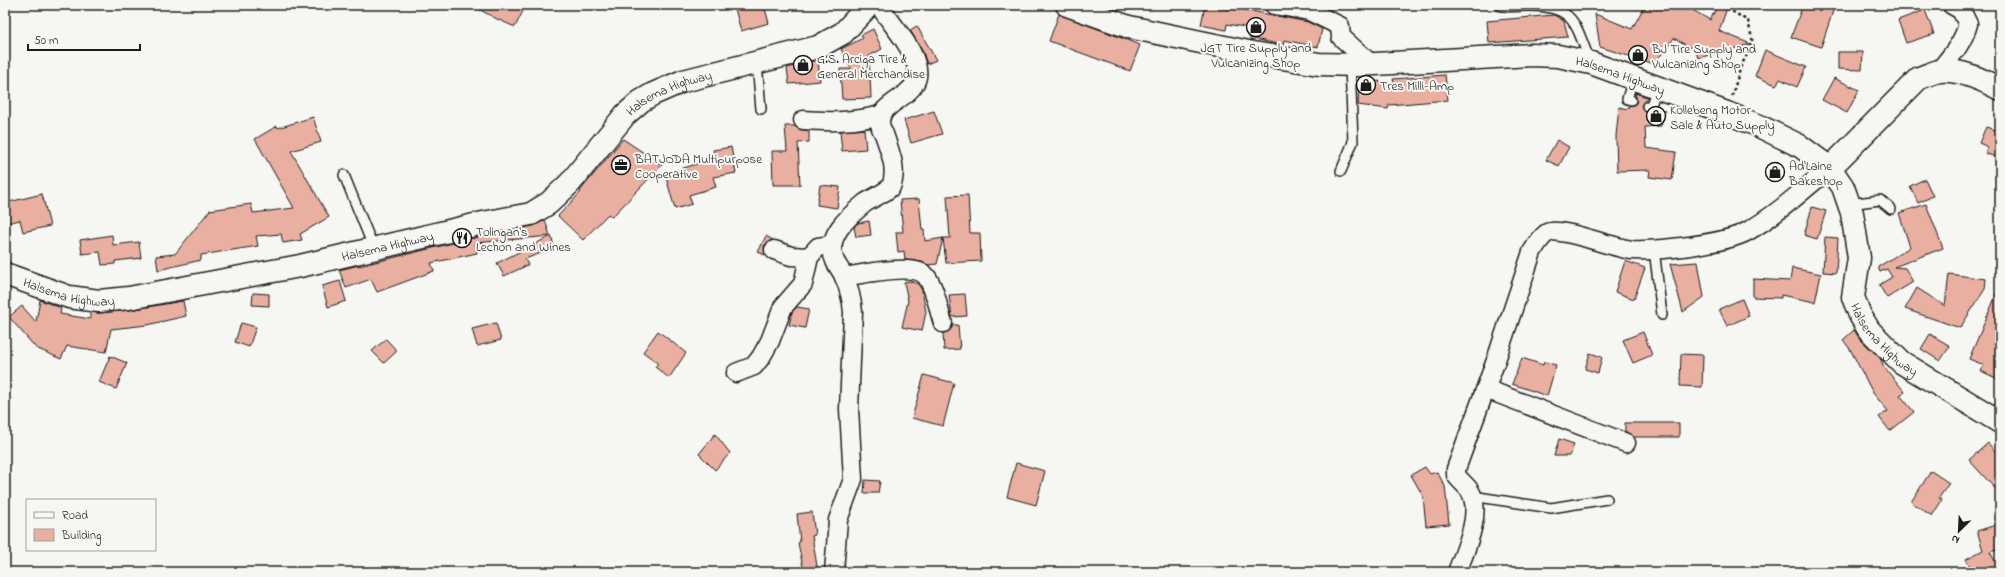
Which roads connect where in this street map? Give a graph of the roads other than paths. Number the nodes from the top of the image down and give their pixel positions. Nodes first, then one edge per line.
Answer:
1 (869, 5) edge
2 (879, 5) edge
3 (1067, 5) edge
4 (1274, 5) edge
5 (1499, 5) edge
6 (1952, 5) edge
7 (757, 63) junction
8 (1591, 63) junction
9 (1361, 64) junction
10 (1939, 71) junction
11 (2000, 89) edge
12 (761, 110) dead end
13 (881, 115) junction
14 (803, 120) dead end
15 (1830, 168) junction
16 (1341, 171) dead end
17 (344, 175) dead end
18 (1849, 204) junction
19 (1891, 209) dead end
20 (832, 245) junction
21 (374, 249) junction
22 (774, 250) dead end
23 (1654, 250) junction
24 (809, 257) junction
25 (5, 274) edge
26 (844, 277) junction
27 (1662, 315) dead end
28 (943, 323) dead end
29 (736, 373) dead end
30 (1486, 389) junction
31 (2000, 422) edge
32 (1626, 444) dead end
33 (1472, 496) junction
34 (1607, 499) dead end
35 (834, 572) edge
36 (1457, 572) edge

1 - 7 main road, Halsema Highway
2 - 13 street
3 - 9 main road, Halsema Highway
4 - 9 street
5 - 8 lane
6 - 10 street
7 - 12 lane
7 - 21 main road, Halsema Highway
8 - 9 main road, Halsema Highway
8 - 15 main road, Halsema Highway
9 - 16 lane
10 - 11 main road
10 - 15 main road
13 - 14 street
13 - 20 street
15 - 18 main road, Halsema Highway
15 - 23 street
17 - 21 lane
18 - 19 lane
18 - 31 main road, Halsema Highway
20 - 24 street
20 - 26 street
21 - 25 main road, Halsema Highway
22 - 24 street
23 - 27 lane
23 - 30 street
24 - 29 street
26 - 28 street
26 - 35 street
30 - 32 street
30 - 33 street
33 - 34 lane
33 - 36 street

